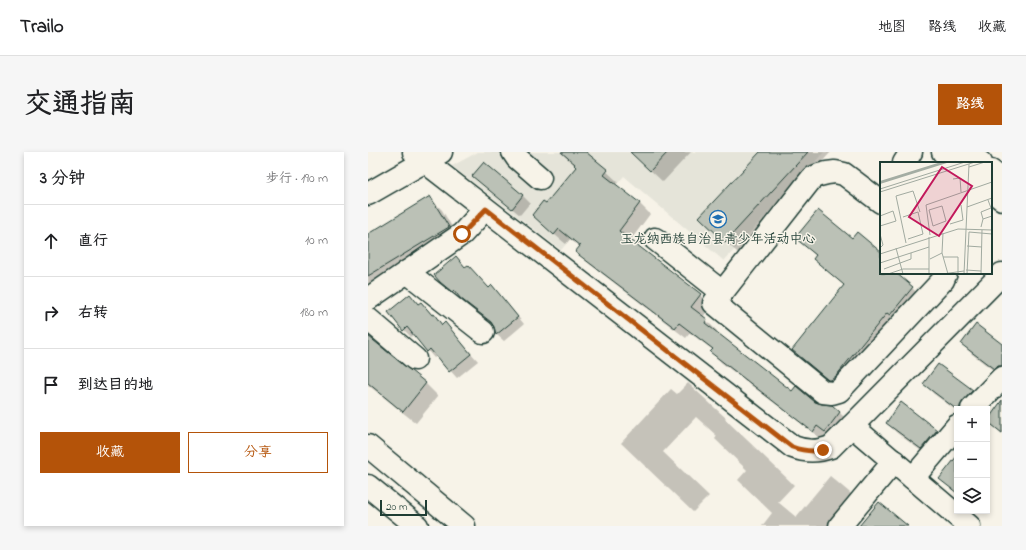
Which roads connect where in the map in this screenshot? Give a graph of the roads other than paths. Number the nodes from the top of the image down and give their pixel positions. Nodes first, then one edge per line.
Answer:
1 (513, 152) edge
2 (911, 152) edge
3 (426, 155) edge
4 (956, 158) edge
5 (905, 162) edge
6 (976, 162) edge
7 (992, 172) edge
8 (540, 178) dead end
9 (1002, 180) edge
10 (992, 191) edge
11 (368, 194) edge
12 (1002, 199) edge
13 (880, 201) edge
14 (486, 209) junction
15 (655, 239) dead end
16 (406, 272) junction
17 (946, 274) edge
18 (1002, 274) edge
19 (722, 292) junction
20 (368, 299) edge
21 (368, 319) edge
22 (483, 332) dead end
23 (415, 359) dead end
24 (1002, 378) edge
25 (975, 406) edge
26 (852, 426) junction
27 (954, 430) edge
28 (368, 446) edge
29 (894, 461) junction
30 (913, 478) junction
31 (368, 486) edge
32 (416, 526) edge
33 (464, 526) edge
34 (840, 526) edge
35 (969, 526) edge

1 - 8 street
2 - 5 street
3 - 11 street
3 - 14 street
4 - 6 street
7 - 9 street
10 - 12 street
13 - 19 street
14 - 16 street
14 - 26 street
15 - 19 street
16 - 20 street
16 - 22 street
17 - 19 street
18 - 26 street
21 - 23 street
24 - 25 street
26 - 29 street
27 - 30 street
28 - 33 street
29 - 30 street
29 - 34 street
30 - 35 street
31 - 32 street

